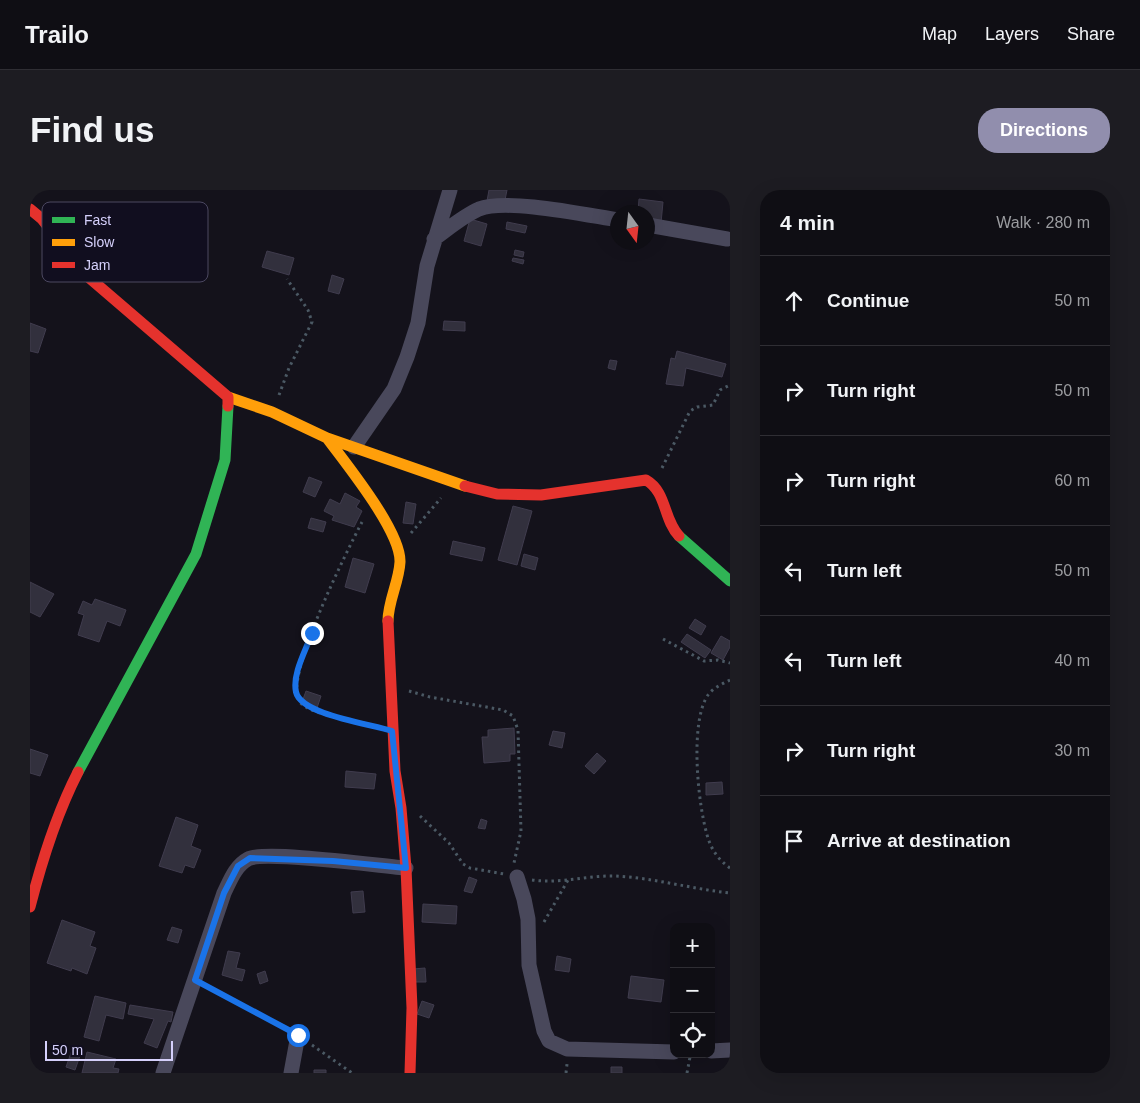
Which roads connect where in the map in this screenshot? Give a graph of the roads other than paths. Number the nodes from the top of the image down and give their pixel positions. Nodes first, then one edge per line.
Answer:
1 (450, 190) edge
2 (30, 209) edge
3 (42, 219) edge
4 (610, 219) edge
5 (655, 226) edge
6 (434, 239) junction
7 (727, 239) dead end
8 (94, 282) edge
9 (228, 397) junction
10 (327, 438) junction
11 (354, 447) junction
12 (729, 582) edge
13 (406, 868) junction
14 (513, 876) road end
15 (30, 907) edge
16 (298, 1035) road end
17 (730, 1050) edge
18 (715, 1051) edge
19 (670, 1052) edge
20 (163, 1073) edge
21 (291, 1073) edge
22 (410, 1073) edge

1 - 6 street
2 - 3 street
4 - 6 street
5 - 7 street
6 - 11 street
8 - 9 street
9 - 10 street
9 - 15 street
10 - 11 street
10 - 13 street
11 - 12 street
13 - 20 street
13 - 22 street
14 - 19 street
16 - 21 street
17 - 18 street

